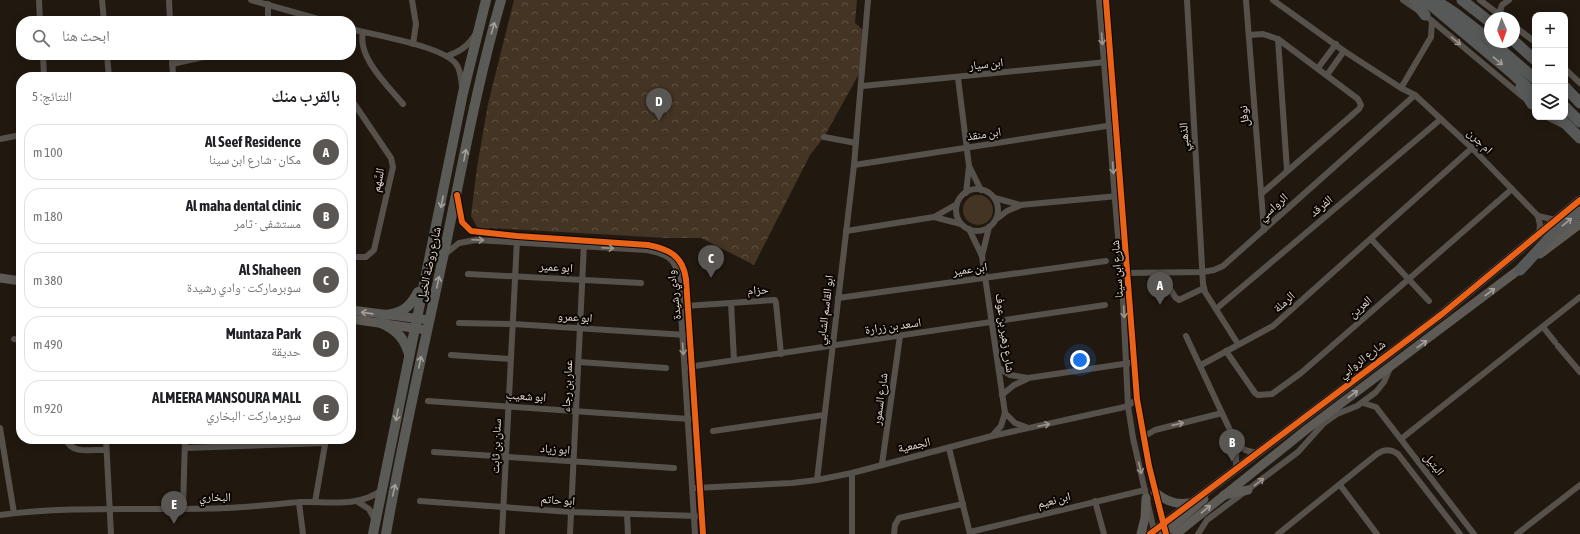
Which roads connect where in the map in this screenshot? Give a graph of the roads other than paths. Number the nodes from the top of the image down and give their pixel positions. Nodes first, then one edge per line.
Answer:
1 (39, 0) edge
2 (102, 0) edge
3 (169, 0) edge
4 (251, 0) edge
5 (412, 0) edge
6 (486, 0) edge
7 (501, 0) edge
8 (868, 0) edge
9 (1099, 0) edge
10 (1106, 0) edge
11 (1187, 0) edge
12 (1246, 0) edge
13 (1273, 0) edge
14 (1403, 0) edge
15 (1414, 0) edge
16 (1425, 0) edge
17 (1434, 0) edge
18 (1462, 0) edge
19 (1480, 0) edge
20 (1506, 1) edge
21 (268, 4) junction
22 (1495, 12) edge
23 (1501, 12) edge
24 (40, 16) edge
25 (104, 16) edge
26 (170, 16) edge
27 (268, 16) edge
28 (308, 16) edge
29 (1484, 17) edge
30 (1429, 18) junction
31 (356, 30) edge
32 (1520, 31) edge
33 (363, 32) junction
34 (1446, 32) junction
35 (477, 33) junction
36 (1248, 35) junction
37 (1484, 35) edge
38 (1431, 37) junction
39 (1278, 39) junction
40 (1532, 40) edge
41 (413, 44) junction
42 (1336, 44) junction
43 (1520, 46) edge
44 (1499, 48) edge
45 (1344, 51) junction
46 (446, 56) junction
47 (1532, 57) edge
48 (42, 60) edge
49 (107, 60) edge
50 (172, 60) edge
51 (190, 60) edge
52 (1112, 61) junction
53 (1104, 62) junction
54 (172, 64) junction
55 (1318, 68) junction
56 (44, 72) edge
57 (109, 72) edge
58 (173, 72) edge
59 (1568, 72) edge
60 (1328, 75) junction
61 (1532, 76) edge
62 (958, 78) junction
63 (1580, 82) edge
64 (862, 86) junction
65 (1401, 88) junction
66 (1568, 90) edge
67 (463, 93) junction
68 (1415, 95) junction
69 (1532, 99) edge
70 (1532, 100) edge
71 (1580, 103) edge
72 (403, 104) dead end
73 (356, 107) edge
74 (1568, 110) edge
75 (1441, 119) junction
76 (1554, 120) edge
77 (1562, 120) edge
78 (1580, 122) edge
79 (1117, 124) junction
80 (1110, 125) junction
81 (1569, 127) junction
82 (16, 136) edge
83 (824, 137) dead end
84 (1580, 138) edge
85 (0, 139) edge
86 (856, 143) junction
87 (966, 148) junction
88 (1472, 148) junction
89 (854, 166) junction
90 (969, 166) junction
91 (1287, 170) junction
92 (1512, 189) junction
93 (981, 190) junction
94 (966, 193) junction
95 (1261, 194) junction
96 (457, 195) junction
97 (1115, 196) junction
98 (1123, 196) junction
99 (995, 198) junction
100 (1580, 200) edge
101 (957, 204) junction
102 (1020, 205) junction
103 (1580, 212) edge
104 (1538, 216) junction
105 (934, 217) junction
106 (996, 220) junction
107 (1556, 220) junction
108 (961, 224) junction
109 (1580, 224) edge
110 (989, 227) junction
111 (968, 229) junction
112 (1264, 230) junction
113 (846, 231) junction
114 (1539, 234) junction
115 (1371, 239) junction
116 (517, 240) junction
117 (584, 240) junction
118 (584, 247) junction
119 (444, 255) junction
120 (982, 256) junction
121 (356, 257) edge
122 (1106, 261) dead end
123 (1520, 270) junction
124 (1161, 272) junction
125 (1203, 272) junction
126 (1120, 273) junction
127 (1129, 273) junction
128 (468, 274) dead end
129 (515, 275) junction
130 (986, 277) junction
131 (0, 279) edge
132 (1410, 279) junction
133 (582, 280) junction
134 (16, 281) edge
135 (424, 281) junction
136 (641, 282) dead end
137 (1204, 288) junction
138 (1580, 297) edge
139 (838, 298) junction
140 (1429, 301) dead end
141 (731, 303) junction
142 (1105, 305) dead end
143 (681, 306) junction
144 (688, 306) junction
145 (1216, 309) junction
146 (356, 312) edge
147 (356, 319) edge
148 (381, 319) junction
149 (992, 322) junction
150 (459, 323) dead end
151 (415, 324) junction
152 (513, 324) junction
153 (428, 325) junction
154 (1543, 327) junction
155 (580, 328) junction
156 (682, 335) junction
157 (689, 335) junction
158 (900, 336) junction
159 (1186, 336) dead end
160 (1238, 344) junction
161 (832, 346) junction
162 (1226, 351) junction
163 (409, 354) junction
164 (781, 354) junction
165 (451, 355) dead end
166 (511, 359) junction
167 (734, 360) junction
168 (579, 362) junction
169 (1135, 362) junction
170 (1127, 363) junction
171 (1201, 365) junction
172 (684, 367) junction
173 (692, 367) junction
174 (1390, 367) junction
175 (666, 368) dead end
176 (999, 368) junction
177 (1580, 372) edge
178 (1028, 378) junction
179 (1376, 392) junction
180 (1002, 396) junction
181 (1137, 399) junction
182 (428, 401) dead end
183 (1363, 403) junction
184 (508, 406) junction
185 (1128, 406) junction
186 (1376, 407) junction
187 (576, 411) junction
188 (1005, 413) junction
189 (1222, 413) junction
190 (824, 415) junction
191 (687, 419) junction
192 (694, 420) junction
193 (0, 428) edge
194 (1028, 428) junction
195 (713, 431) dead end
196 (992, 436) junction
197 (1143, 437) junction
198 (1401, 439) junction
199 (1236, 443) junction
200 (68, 444) edge
201 (106, 444) edge
202 (185, 444) edge
203 (266, 444) edge
204 (325, 444) edge
205 (185, 448) junction
206 (949, 448) junction
207 (106, 450) junction
208 (434, 452) dead end
209 (1256, 453) junction
210 (2, 456) edge
211 (507, 457) junction
212 (573, 462) junction
213 (882, 464) junction
214 (674, 468) dead end
215 (1236, 468) junction
216 (852, 473) junction
217 (1224, 478) junction
218 (817, 480) junction
219 (1340, 485) junction
220 (1580, 485) edge
221 (692, 488) junction
222 (699, 488) junction
223 (382, 490) junction
224 (1248, 490) junction
225 (1155, 492) junction
226 (1146, 494) junction
227 (1222, 496) junction
228 (420, 501) dead end
229 (1095, 501) junction
230 (300, 502) junction
231 (315, 502) junction
232 (358, 502) junction
233 (1189, 503) junction
234 (963, 504) junction
235 (504, 506) junction
236 (183, 508) junction
237 (110, 509) junction
238 (571, 512) junction
239 (14, 513) junction
240 (627, 514) junction
241 (0, 515) edge
242 (694, 516) junction
243 (701, 516) junction
244 (375, 520) junction
245 (1193, 520) junction
246 (1160, 532) edge
247 (970, 533) edge
248 (111, 534) edge
249 (303, 534) edge
250 (373, 534) edge
251 (386, 534) edge
252 (502, 534) edge
253 (570, 534) edge
254 (628, 534) edge
255 (695, 534) edge
256 (703, 534) edge
257 (852, 534) edge
258 (894, 534) edge
259 (1104, 534) edge
260 (1141, 534) edge
261 (1176, 534) edge
262 (1188, 534) edge
263 (1198, 534) edge
264 (1278, 534) edge
265 (1375, 534) edge
266 (1460, 534) edge
267 (1474, 534) edge
268 (1517, 534) edge

1 - 24 street
2 - 25 street
3 - 26 street
4 - 21 street
5 - 41 street
6 - 35 main road, شارع روضة الخيل
96 -> 7 main road, شارع روضة الخيل
8 - 64 street, ابو القاسم الشابي
9 -> 53 street, شارع ابن سينا
10 - 52 street, شارع ابن سينا
11 - 125 street, الذهبي
12 - 36 street, نوفل
13 - 42 street, ام جرن
14 - 30 street
15 - 30 highway
16 -> 69 highway
17 - 37 highway
18 - 29 highway
19 - 22 street
20 - 23 street
21 - 27 street
21 - 28 street
30 - 34 street
30 - 38 street
31 - 33 street
32 - 40 street
33 - 41 street
33 - 72 street
34 - 38 street
34 -> 70 street
35 - 46 street
35 - 67 main road, شارع روضة الخيل
36 - 39 street
36 - 95 street, نوفل
38 - 65 street
39 - 55 street
39 - 91 street
41 - 46 street
42 - 45 street, ام جرن
42 - 55 street
43 - 47 highway
44 - 61 highway
45 - 60 street
45 - 65 street, ام جرن
46 - 67 street
48 - 56 street
49 - 57 street
50 - 54 street
51 - 54 street
52 - 53 street, ابن سيار
52 - 79 street, شارع ابن سينا
53 - 62 street, ابن سيار
53 - 80 street, شارع ابن سينا
54 - 58 street
55 - 60 street
59 - 63 street
60 - 91 street
62 - 64 street, ابن سيار
62 - 87 street
64 - 86 street, ابو القاسم الشابي
65 - 68 street, ام جرن
66 - 71 highway
67 -> 135 main road, شارع روضة الخيل
68 - 75 street, ام جرن
68 - 112 street, الرواسي
73 - 121 street, السَّهم
74 - 78 highway
75 - 88 street, ام جرن
75 - 145 street, الفرقد
76 - 81 street
77 - 81 highway
79 - 80 street, ابن منقذ
79 - 98 street, شارع ابن سينا
80 - 87 street, ابن منقذ
80 -> 97 street, شارع ابن سينا
81 - 84 highway
82 - 85 street
83 - 86 street
86 - 89 street, ابو القاسم الشابي
87 - 89 street, ابن منقذ
87 - 90 street
88 - 92 street, ام جرن
88 - 115 street, الرملة
89 - 113 street, ابو القاسم الشابي
90 - 93 street
90 - 94 street
91 - 95 street
92 - 104 street, ام جرن
92 - 132 street, العرين
93 - 94 street
93 - 99 street
94 - 101 street
95 - 112 street, نوفل
96 - 116 street, وادي رشيدة
96 - 119 main road, شارع روضة الخيل
97 - 98 street
97 - 102 street
97 - 126 street, شارع ابن سينا
98 - 127 street, شارع ابن سينا
99 - 102 street
99 - 106 street
100 - 107 street, شارع الروابي
101 - 105 street
101 - 108 street
102 - 106 street
123 -> 103 highway
104 - 107 street
104 - 114 street
105 - 108 street
105 - 113 street
106 - 110 street
107 - 114 street, شارع الروابي
108 - 111 street
109 - 123 street, شارع الروابي
110 - 111 street
110 - 120 street, شارع زهير بن عوف
111 - 120 street, شارع زهير بن عوف
112 - 125 street, الرواسي
113 - 139 street, ابو القاسم الشابي
114 - 209 street, شارع الروابي
115 - 132 street
115 - 160 street, الرملة
116 - 117 street, وادي رشيدة
116 - 118 street, وادي رشيدة
119 -> 116 street, وادي رشيدة
116 - 129 street, سنان بن ثابت
117 - 118 street, عمار بن رجاء
117 - 144 street, وادي رشيدة
118 - 133 street, عمار بن رجاء
118 -> 143 street, وادي رشيدة
153 -> 119 main road, شارع روضة الخيل
120 - 130 street, شارع زهير بن عوف
122 - 130 street, ابن عمير
174 -> 123 street, شارع الروابي
124 - 125 street, الرواسي
124 - 127 street, الرواسي
124 - 137 street
125 - 137 street
126 - 127 street, الرواسي
126 -> 170 street, شارع ابن سينا
127 - 169 street, شارع ابن سينا
128 - 129 street, ابو عمير
129 - 133 street, ابو عمير
129 - 152 street, سنان بن ثابت
130 - 139 street, ابن عمير
130 - 149 street, شارع زهير بن عوف
131 - 134 street
132 - 140 street
132 - 162 street, العرين
133 - 136 street, ابو عمير
133 - 155 street, عمار بن رجاء
135 - 148 main road
135 - 151 main road, شارع روضة الخيل
137 - 145 street
138 - 154 street
139 - 161 street, ابو القاسم الشابي
141 - 144 street, حزام
141 - 164 street, حزام
141 - 167 street
142 - 149 street, اسعد بن زرارة
143 - 144 street, حزام
143 - 156 street, وادي رشيدة
144 - 157 street, وادي رشيدة
145 - 160 street
148 -> 146 street
147 - 148 street
148 - 151 street
148 - 163 main road
149 - 158 street, اسعد بن زرارة
149 - 176 street, شارع زهير بن عوف
150 - 152 street, ابو عمرو
151 - 153 street
151 - 163 main road, شارع روضة الخيل
152 - 155 street, ابو عمرو
152 - 166 street, سنان بن ثابت
251 -> 153 main road, شارع روضة الخيل
154 - 177 street
154 - 198 street
155 - 156 street, ابو عمرو
155 - 168 street, عمار بن رجاء
156 - 157 street, ابو عمرو
156 -> 172 street, وادي رشيدة
157 - 173 street, وادي رشيدة
158 - 161 street, اسعد بن زرارة
158 - 213 street, شارع السمور
159 - 171 street
160 - 162 street, الرملة
161 - 164 street, اسعد بن زرارة
161 - 190 street, ابو القاسم الشابي
162 - 171 street, الرملة
163 -> 223 main road, شارع روضة الخيل
164 - 167 street, اسعد بن زرارة
165 - 166 street
166 - 184 street, سنان بن ثابت
167 - 173 street, اسعد بن زرارة
168 - 175 street
168 - 187 street, عمار بن رجاء
169 - 170 street
169 - 181 street, شارع ابن سينا
170 - 178 street
170 - 185 street, شارع ابن سينا
171 - 189 street
172 - 173 street, اسعد بن زرارة
172 - 191 street, وادي رشيدة
173 - 192 street, وادي رشيدة
174 - 179 street, شارع الروابي
227 -> 174 street, شارع الروابي
176 - 178 street
176 - 180 street, شارع زهير بن عوف
178 - 180 street
179 - 183 street, شارع الروابي
179 - 186 street
180 - 188 street, شارع زهير بن عوف
181 - 185 street, الجمعية
181 - 197 street, شارع ابن سينا
182 - 184 street, ابو شعيب
183 - 186 street
224 -> 183 street, شارع الروابي
184 - 187 street, ابو شعيب
184 - 211 street, سنان بن ثابت
194 -> 185 street, الجمعية
185 -> 226 street, شارع ابن سينا
186 - 198 street, البتيل
187 - 191 street, ابو شعيب
187 - 212 street, عمار بن رجاء
188 - 194 street
188 - 196 street
197 -> 189 street
189 - 199 street
190 - 195 street
190 - 218 street, ابو القاسم الشابي
191 - 192 street, ابو شعيب
191 - 221 street, وادي رشيدة
192 - 222 street, وادي رشيدة
193 - 210 street
194 - 196 street, الجمعية
196 - 206 street, الجمعية
197 - 225 street, شارع ابن سينا
198 - 267 street, البتيل
199 - 209 street
199 - 215 street
200 - 207 street
201 - 207 street
202 - 205 street
203 - 205 street
204 - 231 street
205 - 236 street
206 - 213 street, الجمعية
206 - 234 street
207 - 237 street
208 - 211 street, ابو زياد
209 - 215 street, شارع الروابي
210 - 239 street
211 - 212 street, ابو زياد
211 - 235 street, سنان بن ثابت
212 - 214 street, ابو زياد
212 - 238 street, عمار بن رجاء
213 - 216 street, الجمعية
215 - 217 street, شارع الروابي
216 - 218 street, الجمعية
216 - 257 street
217 - 233 street, شارع الروابي
217 - 246 street
218 - 222 street, الجمعية
219 - 264 street
219 - 265 street
219 - 266 street
220 - 268 street
221 - 222 street, الجمعية
221 - 242 street, وادي رشيدة
222 - 243 street, وادي رشيدة
223 - 232 street, البخاري
223 - 244 main road, شارع روضة الخيل
224 - 227 street
224 - 263 street, شارع الروابي
225 - 233 street
225 - 246 street, شارع ابن سينا
226 - 229 street, ابن نعيم
226 - 246 street, شارع ابن سينا
226 - 260 street
245 -> 227 street, شارع الروابي
228 - 235 street, ابو حاتم
229 - 247 street, ابن نعيم
229 - 259 street
230 - 231 street, البخاري
230 - 236 street, البخاري
230 - 249 street
231 - 232 street, البخاري
232 - 244 street
233 - 246 street, شارع الروابي
234 - 247 street
234 - 258 street
235 - 238 street, ابو حاتم
235 - 252 street, سنان بن ثابت
236 - 237 street, البخاري
237 - 239 street, البخاري
237 - 248 street
238 - 240 street, ابو حاتم
238 - 253 street, عمار بن رجاء
239 - 241 street, البخاري
240 - 242 street, ابو حاتم
240 - 254 street
242 - 243 street, ابو حاتم
242 - 255 street, وادي رشيدة
243 - 256 street, وادي رشيدة
244 - 250 main road, شارع روضة الخيل
245 - 261 street, شارع الروابي
245 - 262 street

